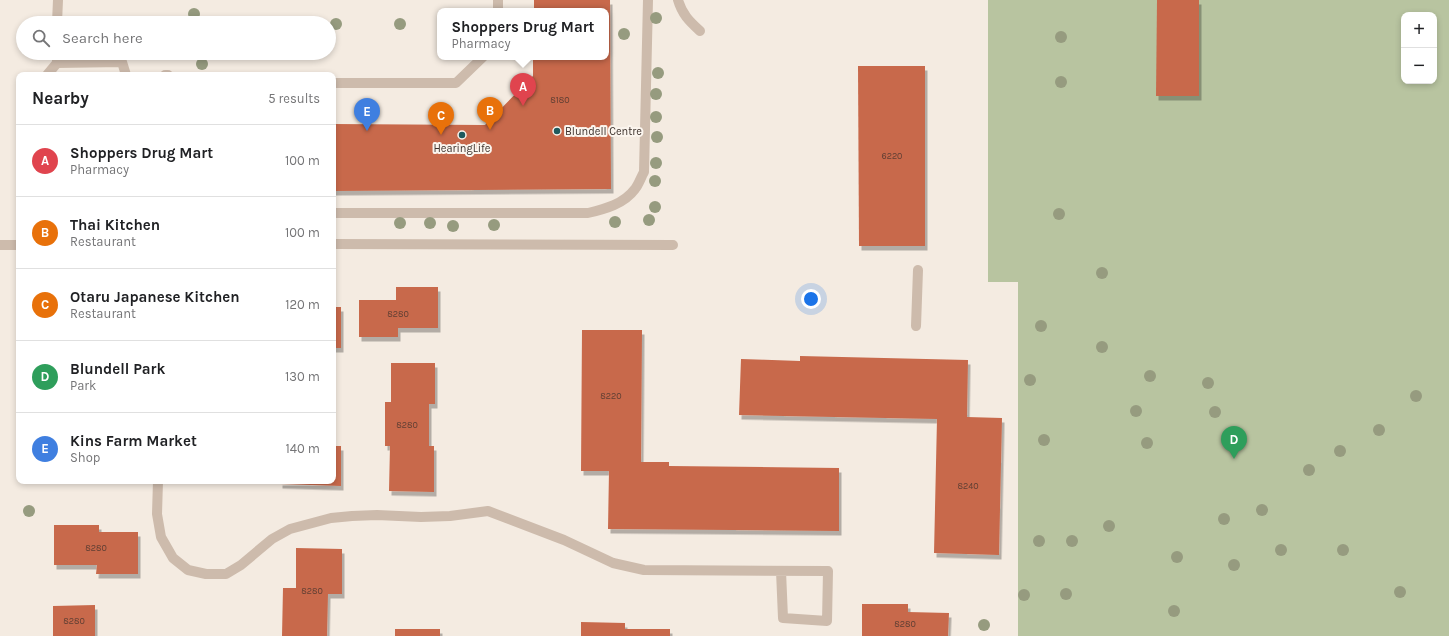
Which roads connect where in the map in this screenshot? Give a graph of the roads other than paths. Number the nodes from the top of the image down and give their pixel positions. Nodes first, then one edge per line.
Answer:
1 (58, 0) edge
2 (648, 0) edge
3 (678, 0) edge
4 (57, 16) edge
5 (700, 31) dead end
6 (56, 60) edge
7 (90, 60) edge
8 (480, 60) edge
9 (49, 72) edge
10 (125, 72) edge
11 (336, 83) edge
12 (336, 213) edge
13 (336, 244) edge
14 (0, 245) edge
15 (16, 245) edge
16 (673, 245) dead end
17 (918, 270) dead end
18 (916, 326) dead end
19 (158, 484) edge
20 (781, 571) junction

1 - 4 lane
2 - 12 lane
3 - 5 lane
6 - 9 lane
7 - 10 lane
8 - 11 lane
13 - 16 lane
14 - 15 lane
17 - 18 lane
19 - 20 lane
20 - 20 lane

